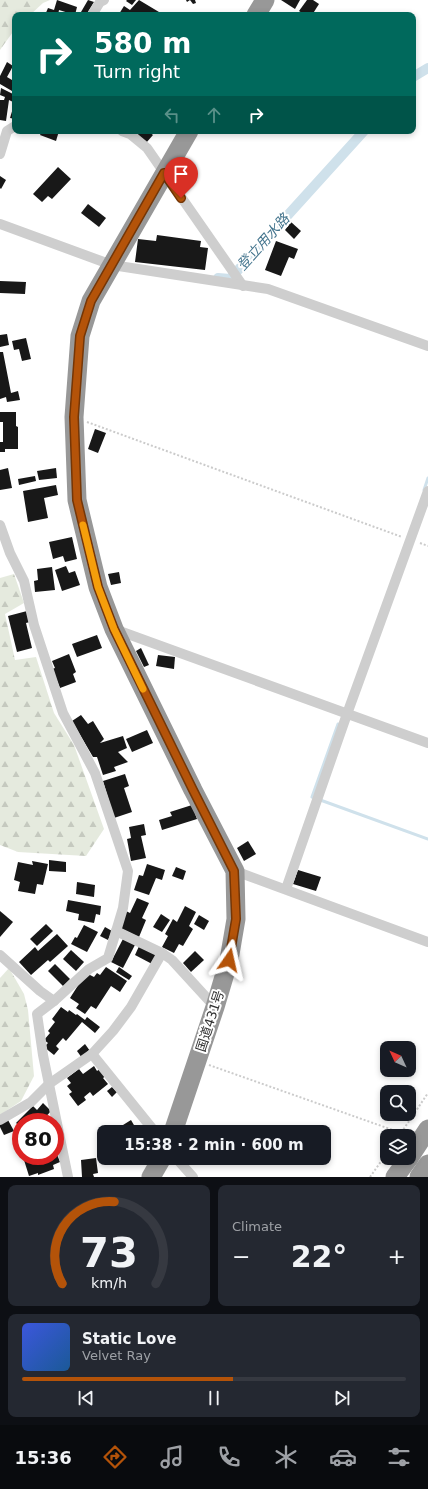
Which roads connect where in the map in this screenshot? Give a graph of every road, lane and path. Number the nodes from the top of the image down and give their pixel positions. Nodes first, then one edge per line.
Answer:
1 (104, 0) edge
2 (265, 0) edge
3 (94, 12) edge
4 (258, 12) edge
5 (12, 128) edge
6 (130, 134) edge
7 (187, 134) edge
8 (0, 154) edge
9 (164, 173) junction
10 (0, 224) edge
11 (112, 265) junction
12 (243, 286) junction
13 (428, 346) edge
14 (74, 417) junction
15 (428, 491) edge
16 (0, 525) edge
17 (410, 540) junction
18 (114, 629) junction
19 (347, 714) junction
20 (428, 743) edge
21 (234, 871) junction
22 (286, 889) junction
23 (116, 931) junction
24 (428, 942) edge
25 (162, 953) junction
26 (0, 955) edge
27 (54, 1001) junction
28 (215, 1008) junction
29 (92, 1054) junction
30 (197, 1060) junction
31 (49, 1084) junction
32 (428, 1093) edge
33 (0, 1120) edge
34 (149, 1125) edge
35 (175, 1125) edge
36 (390, 1129) edge
37 (404, 1129) edge
38 (425, 1134) edge
39 (416, 1148) edge
40 (380, 1163) edge
41 (428, 1164) edge
42 (158, 1165) edge
43 (182, 1165) edge
44 (404, 1165) edge
45 (68, 1177) edge
46 (151, 1177) edge
47 (192, 1177) edge
48 (370, 1177) edge
49 (396, 1177) edge
50 (419, 1177) edge

1 - 3 street
2 - 4 highway
5 - 8 street
6 - 9 street
7 - 9 highway, 国道431号
9 - 11 highway, 国道431号
9 - 12 street
10 - 11 street
11 - 12 street
11 - 14 highway, 国道431号
12 - 13 street
14 - 17 path
14 - 18 highway, 国道431号
15 - 17 street
16 - 23 street
17 - 19 street
18 - 19 street
18 - 21 highway, 国道431号
19 - 20 street
19 - 22 street
21 - 22 street
21 - 28 highway, 国道431号
22 - 24 street
23 - 25 street
23 - 27 street
25 - 28 street
25 - 29 street
26 - 27 street
27 - 31 street
28 - 30 highway, 国道431号
29 - 31 street
29 - 34 street
30 - 35 highway, 国道431号
30 - 36 path
31 - 33 street
31 - 45 street
32 - 37 path
38 - 39 highway
40 - 48 path
41 - 50 highway
42 - 46 highway
43 - 47 street
44 - 49 highway

